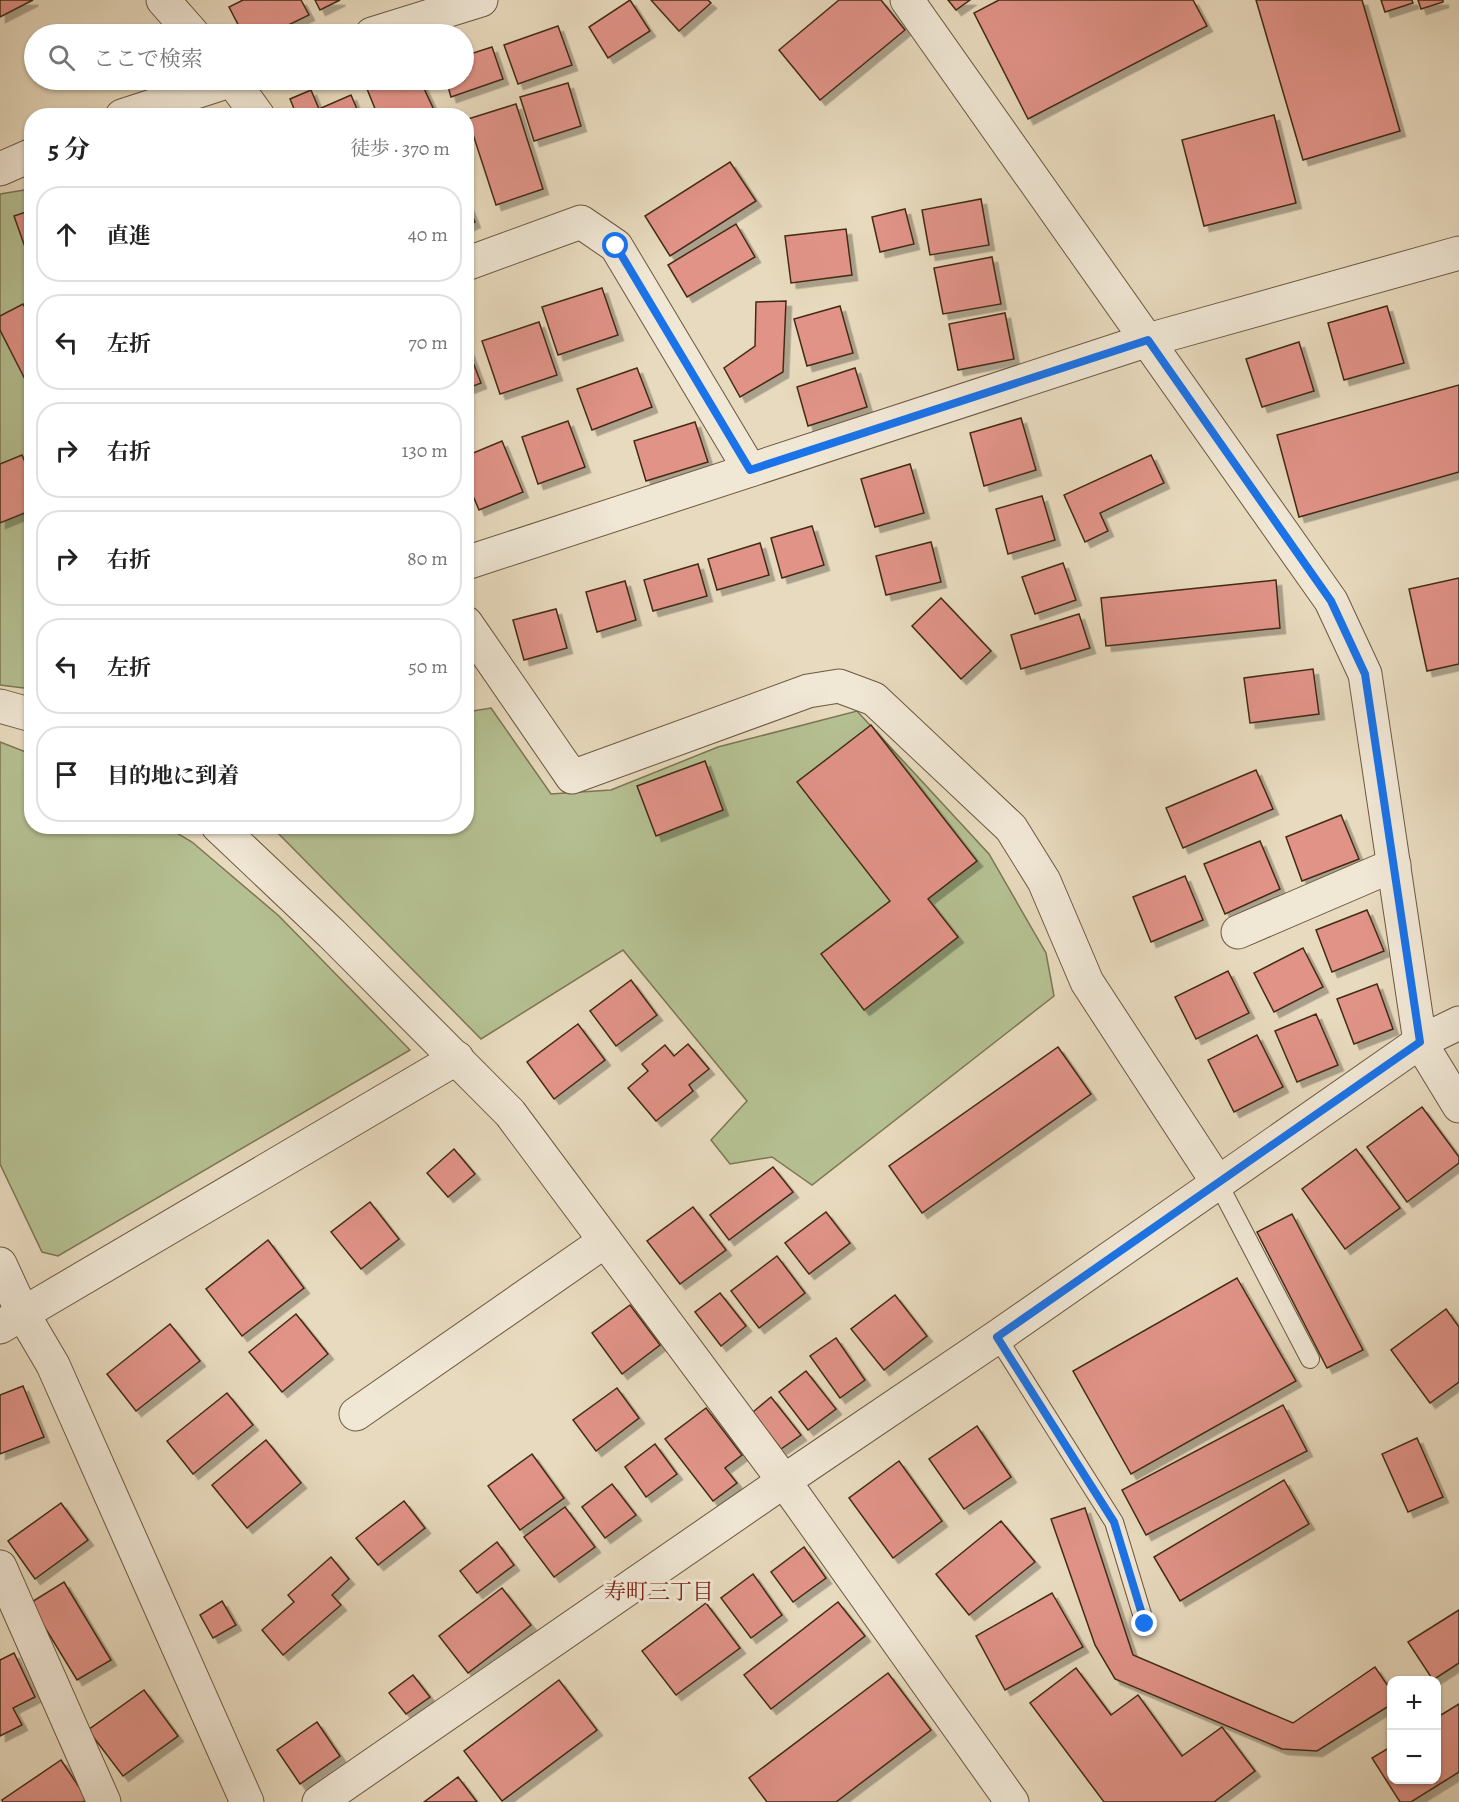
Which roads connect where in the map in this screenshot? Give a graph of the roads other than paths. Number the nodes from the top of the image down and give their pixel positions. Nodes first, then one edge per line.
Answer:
1 (163, 0) edge
2 (480, 0) edge
3 (907, 0) edge
4 (184, 24) edge
5 (404, 24) edge
6 (201, 90) edge
7 (239, 90) edge
8 (146, 108) edge
9 (252, 108) edge
10 (24, 158) edge
11 (0, 169) edge
12 (1459, 253) edge
13 (474, 261) edge
14 (1148, 340) junction
15 (750, 470) junction
16 (474, 560) edge
17 (474, 635) edge
18 (0, 706) edge
19 (24, 713) edge
20 (226, 834) edge
21 (1394, 865) junction
22 (1238, 932) dead end
23 (1459, 1023) edge
24 (1420, 1042) junction
25 (457, 1058) junction
26 (1459, 1106) edge
27 (1218, 1183) junction
28 (605, 1241) junction
29 (0, 1264) edge
30 (12, 1321) edge
31 (997, 1337) junction
32 (1310, 1359) dead end
33 (356, 1414) dead end
34 (784, 1481) junction
35 (0, 1567) edge
36 (1145, 1624) dead end
37 (105, 1802) edge
38 (248, 1802) edge
39 (319, 1802) edge
40 (1012, 1802) edge

1 - 4 street
2 - 5 street
3 - 14 street
6 - 8 street
7 - 9 street
10 - 11 street
12 - 14 street
13 - 15 street
14 - 15 street
14 - 21 street
15 - 16 street
17 - 27 street
18 - 19 street
20 - 25 street
21 - 22 street
21 - 24 street
23 - 24 street
24 - 26 street
24 - 27 street
25 - 28 street
25 - 30 street
27 - 31 street
27 - 32 lane
28 - 33 street
28 - 34 street
29 - 30 street
30 - 38 street
31 - 34 street
31 - 36 lane
34 - 39 street
34 - 40 street
35 - 37 street

